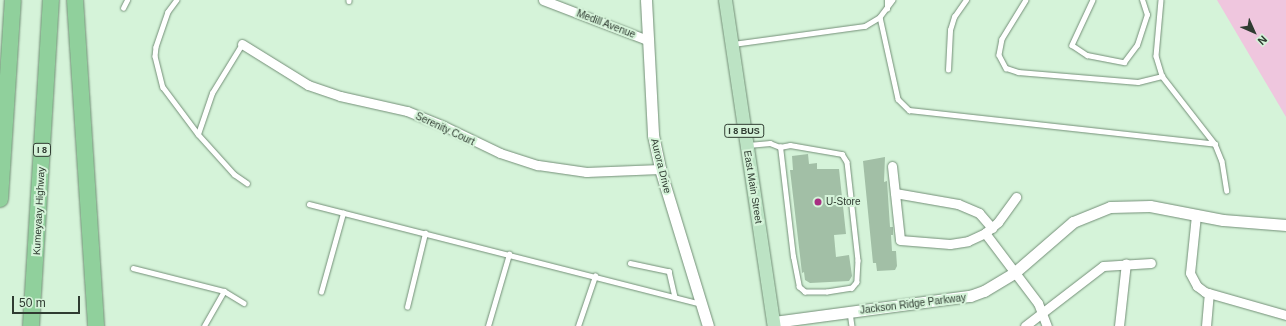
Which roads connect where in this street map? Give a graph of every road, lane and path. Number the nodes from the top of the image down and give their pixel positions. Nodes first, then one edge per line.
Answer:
1 (13, 0) edge
2 (51, 0) edge
3 (75, 0) edge
4 (126, 0) edge
5 (177, 0) edge
6 (543, 0) edge
7 (646, 0) edge
8 (726, 0) edge
9 (887, 0) edge
10 (894, 0) edge
11 (966, 0) edge
12 (1026, 0) edge
13 (1093, 0) edge
14 (1142, 0) edge
15 (1161, 0) edge
16 (123, 8) dead end
17 (887, 8) junction
18 (880, 17) junction
19 (647, 40) junction
20 (242, 44) joint
21 (731, 44) junction
22 (948, 70) dead end
23 (1162, 76) junction
24 (198, 134) junction
25 (1215, 144) junction
26 (746, 145) junction
27 (780, 147) junction
28 (892, 166) dead end
29 (660, 169) junction
30 (247, 183) dead end
31 (1227, 191) dead end
32 (895, 193) junction
33 (1016, 197) dead end
34 (0, 199) edge
35 (309, 204) dead end
36 (343, 213) junction
37 (1196, 215) junction
38 (1286, 225) edge
39 (988, 230) junction
40 (425, 233) junction
41 (509, 254) junction
42 (630, 263) dead end
43 (1126, 263) junction
44 (1151, 263) dead end
45 (133, 268) dead end
46 (1014, 273) junction
47 (595, 276) junction
48 (224, 291) junction
49 (321, 292) dead end
50 (1209, 293) junction
51 (675, 296) junction
52 (244, 303) dead end
53 (702, 305) junction
54 (407, 307) dead end
55 (850, 312) junction
56 (1043, 312) junction
57 (1286, 315) edge
58 (774, 324) edge
59 (31, 326) edge
60 (96, 326) edge
61 (204, 326) edge
62 (488, 326) edge
63 (578, 326) edge
64 (708, 326) edge
65 (852, 326) edge
66 (1025, 326) edge
67 (1047, 326) edge
68 (1119, 326) edge
69 (1206, 326) edge

1 - 34 highway
2 - 59 highway, Kumeyaay Highway / I 8
3 - 60 highway
4 - 16 lane
5 - 24 lane
6 - 19 street, Medill Avenue
7 - 19 street, Aurora Drive
8 - 21 main road, East Main Street / I 8 BUS
9 - 17 lane
10 - 17 lane
11 - 22 lane
12 - 23 lane
13 - 14 lane
15 - 23 lane
17 - 18 lane
18 - 21 lane
18 - 25 lane
19 - 29 street, Aurora Drive
20 - 24 lane
20 - 29 street, Serenity Court
21 - 26 main road, East Main Street / I 8 BUS
23 - 25 lane
24 - 30 lane
25 - 31 lane
26 - 27 lane
26 - 58 main road, East Main Street / I 8 BUS
27 - 27 lane
28 - 32 street
29 - 53 street, Aurora Drive
32 - 39 street
32 - 39 street
33 - 39 street
35 - 36 lane
36 - 40 lane
36 - 49 lane
37 - 38 street, Jackson Ridge Parkway
37 - 46 street, Jackson Ridge Parkway
37 - 50 street
39 - 46 street
40 - 41 lane
40 - 54 lane
41 - 47 lane
41 - 62 lane
42 - 51 lane
43 - 44 street
43 - 56 street
43 - 68 street
45 - 48 lane
46 - 55 street, Jackson Ridge Parkway
46 - 56 street
47 - 51 lane
47 - 63 lane
48 - 52 lane
48 - 61 lane
50 - 57 street
50 - 69 street
51 - 53 lane
53 - 64 street, Aurora Drive
55 - 58 street, Jackson Ridge Parkway
55 - 65 lane
56 - 66 street
56 - 67 street

